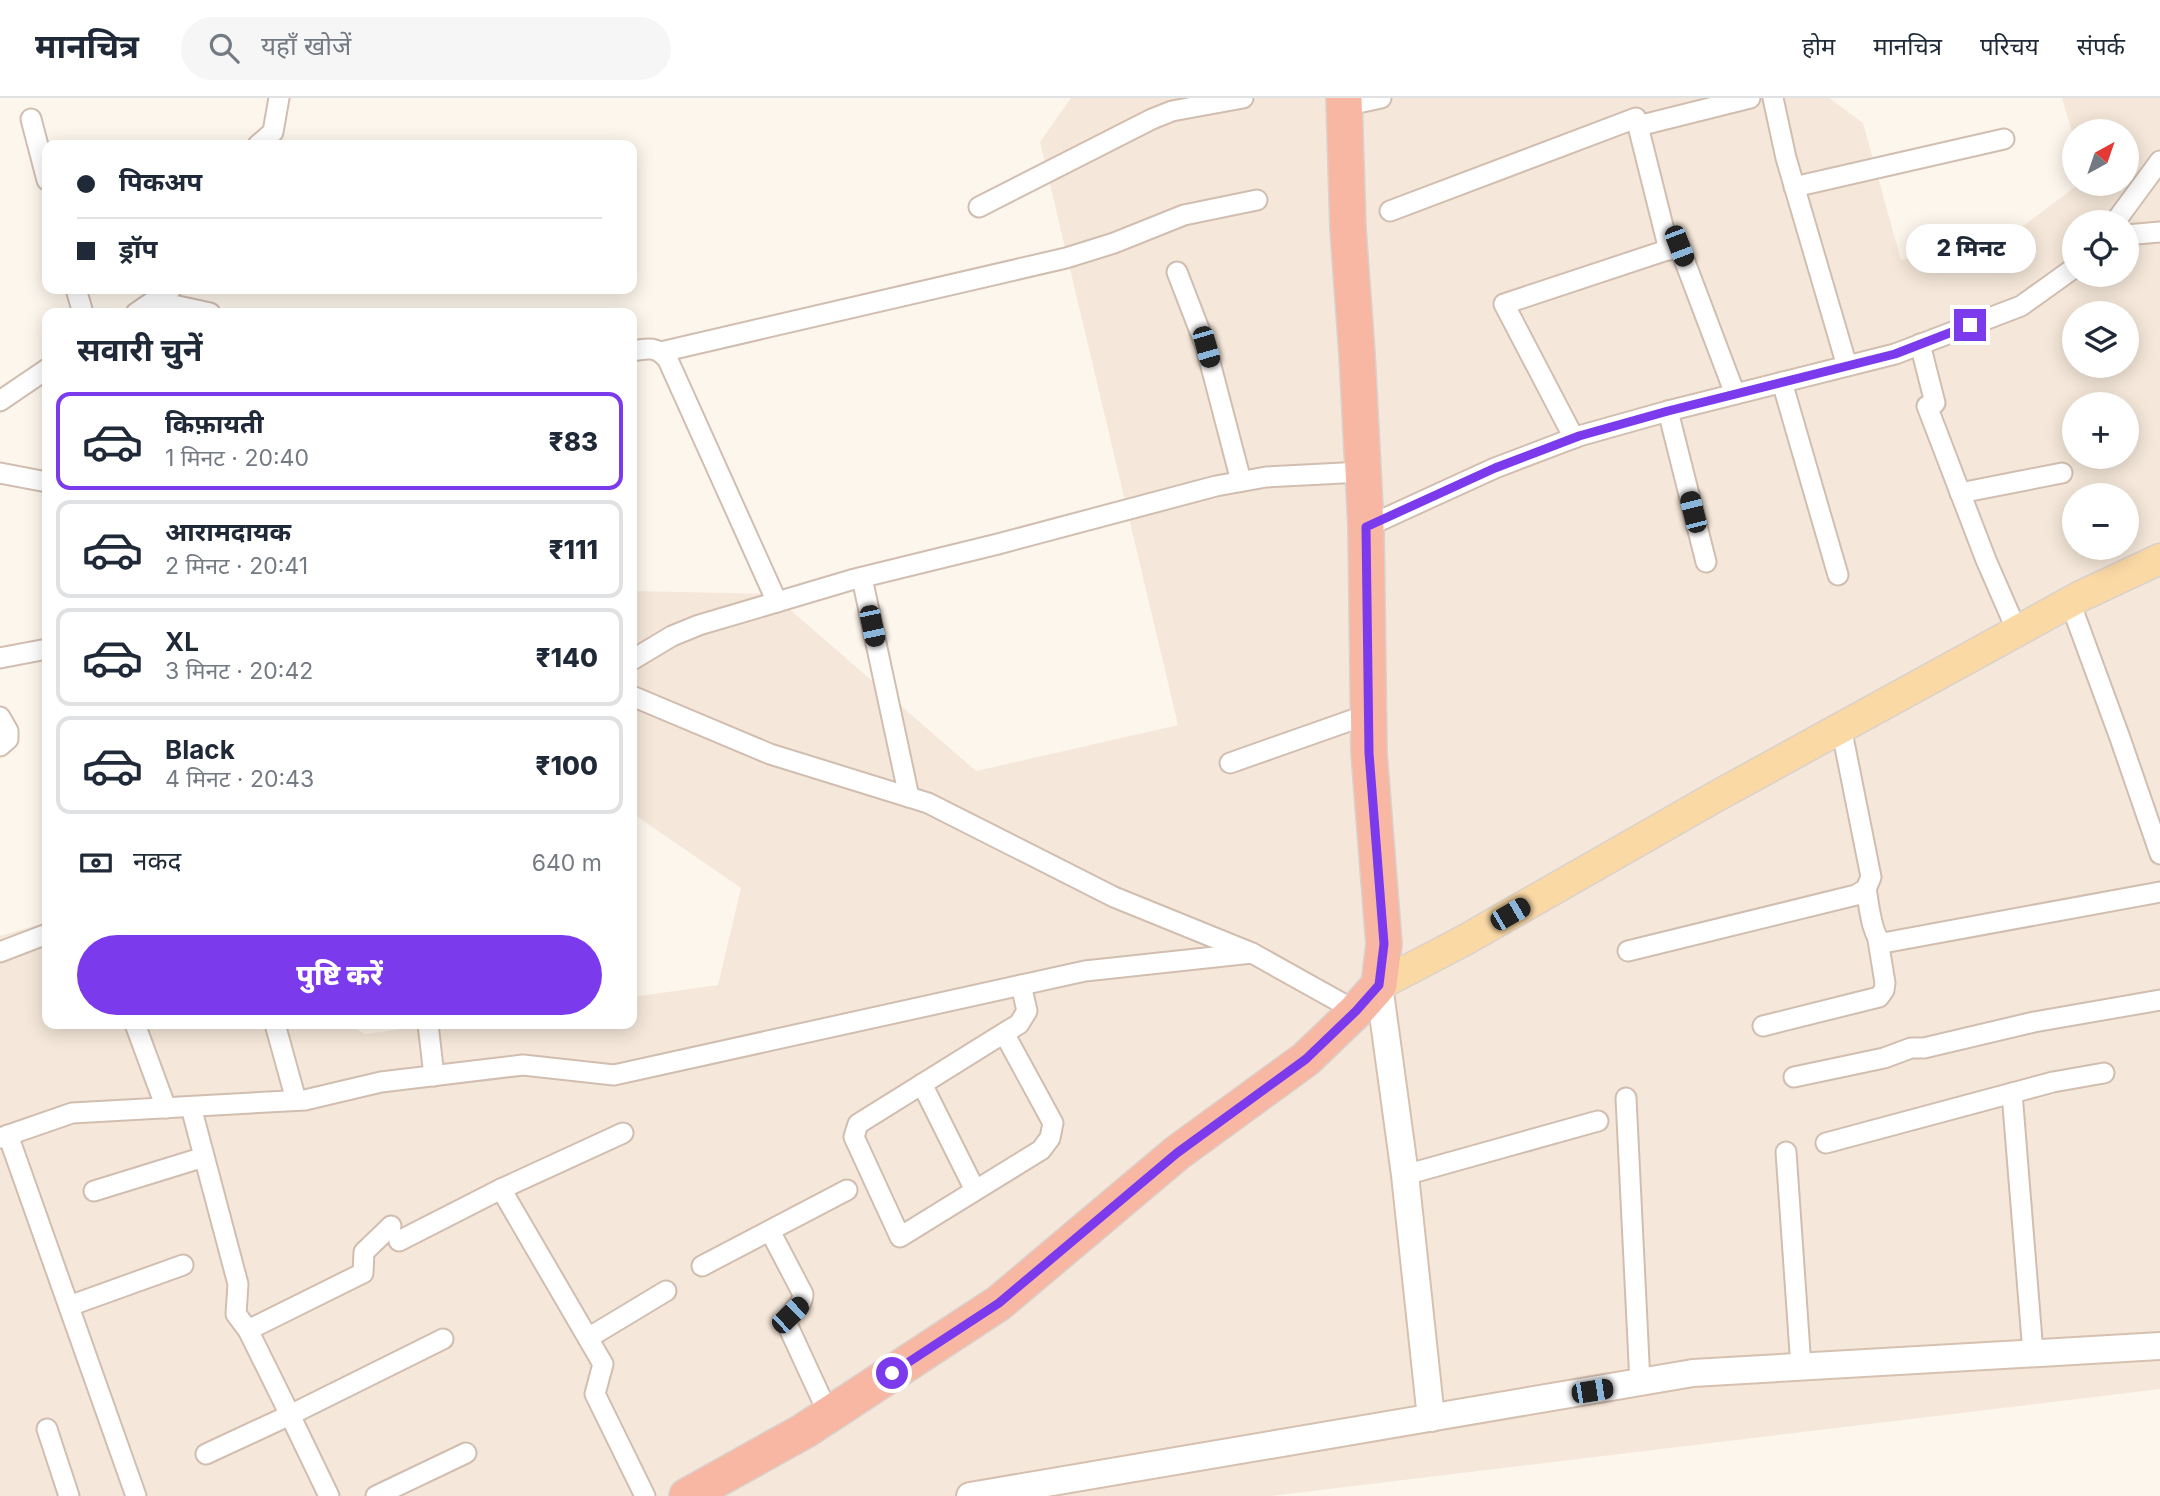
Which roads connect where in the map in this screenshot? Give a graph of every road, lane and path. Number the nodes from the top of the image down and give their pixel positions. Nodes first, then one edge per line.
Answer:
1 (279, 98) edge
2 (1243, 98) edge
3 (1381, 98) edge
4 (1750, 98) edge
5 (1773, 98) edge
6 (1344, 102) edge
7 (31, 119) dead end
8 (1637, 126) junction
9 (2004, 139) dead end
10 (264, 140) edge
11 (42, 161) edge
12 (2160, 161) edge
13 (1794, 187) junction
14 (1256, 200) dead end
15 (979, 207) dead end
16 (2124, 210) edge
17 (1390, 211) dead end
18 (2160, 232) edge
19 (2139, 233) edge
20 (1669, 250) junction
21 (1177, 272) dead end
22 (2062, 277) edge
23 (164, 294) edge
24 (155, 301) junction
25 (144, 308) edge
26 (188, 308) edge
27 (1920, 344) junction
28 (637, 350) edge
29 (661, 352) junction
30 (1846, 366) junction
31 (42, 372) edge
32 (1782, 382) junction
33 (1735, 394) junction
34 (0, 401) edge
35 (1668, 411) junction
36 (1574, 438) junction
37 (1362, 472) junction
38 (0, 473) edge
39 (2062, 473) dead end
40 (42, 481) edge
41 (1241, 481) junction
42 (1960, 493) junction
43 (1366, 527) junction
44 (2160, 559) edge
45 (1706, 562) dead end
46 (1838, 575) dead end
47 (862, 578) junction
48 (776, 602) junction
49 (2070, 602) junction
50 (2017, 631) junction
51 (42, 650) edge
52 (637, 657) edge
53 (0, 658) edge
54 (637, 698) edge
55 (1369, 715) junction
56 (0, 717) edge
57 (1841, 727) junction
58 (0, 746) edge
59 (1230, 763) dead end
60 (909, 797) junction
61 (2160, 854) edge
62 (1866, 889) junction
63 (2160, 892) edge
64 (42, 936) edge
65 (1878, 940) junction
66 (1628, 951) dead end
67 (0, 952) edge
68 (1252, 953) junction
69 (1021, 985) junction
70 (1379, 985) junction
71 (2160, 1000) edge
72 (1356, 1011) junction
73 (1763, 1026) dead end
74 (137, 1029) edge
75 (276, 1029) edge
76 (429, 1029) edge
77 (1004, 1033) junction
78 (2104, 1073) dead end
79 (434, 1076) junction
80 (1794, 1077) dead end
81 (922, 1084) junction
82 (2012, 1093) junction
83 (1626, 1098) dead end
84 (296, 1100) junction
85 (191, 1107) junction
86 (166, 1108) junction
87 (1598, 1121) dead end
88 (623, 1133) dead end
89 (4, 1136) edge
90 (1826, 1143) dead end
91 (1786, 1152) dead end
92 (204, 1157) junction
93 (1405, 1175) junction
94 (501, 1189) junction
95 (846, 1190) dead end
96 (975, 1190) junction
97 (94, 1191) dead end
98 (769, 1231) junction
99 (183, 1265) dead end
100 (702, 1266) dead end
101 (666, 1291) dead end
102 (69, 1306) junction
103 (248, 1330) junction
104 (588, 1338) junction
105 (443, 1339) dead end
106 (2160, 1346) edge
107 (2033, 1353) junction
108 (1801, 1367) junction
109 (1640, 1382) junction
110 (290, 1415) junction
111 (829, 1415) junction
112 (1432, 1418) junction
113 (47, 1429) dead end
114 (466, 1453) dead end
115 (206, 1454) dead end
116 (69, 1496) edge
117 (136, 1496) edge
118 (329, 1496) edge
119 (376, 1496) edge
120 (645, 1496) edge
121 (687, 1496) edge
122 (971, 1496) edge

1 - 10 street
2 - 15 street
3 - 6 street
4 - 8 street
5 - 13 street
6 - 37 highway
7 - 11 street
8 - 17 street
8 - 20 street
9 - 13 street
12 - 16 street
13 - 30 street
14 - 29 street
18 - 19 street
20 - 33 street
20 - 36 street
21 - 41 street
22 - 27 street
23 - 24 street
24 - 25 street
24 - 26 street
27 - 30 street
27 - 42 street
28 - 29 street
29 - 48 street
30 - 32 street
31 - 34 street
32 - 33 street
32 - 46 street
33 - 35 street
35 - 36 street
35 - 45 street
36 - 43 street
37 - 41 street
37 - 43 highway
38 - 40 street
39 - 42 street
41 - 47 street
42 - 50 street
43 - 55 highway
44 - 49 main road
47 - 48 street
47 - 60 street
48 - 52 street
49 - 50 main road
49 - 61 street
50 - 57 main road
51 - 53 street
54 - 60 street
55 - 59 street
55 - 70 highway
56 - 58 street
57 - 62 street
57 - 70 main road
60 - 68 street
62 - 65 street
62 - 66 street
63 - 65 street
64 - 67 street
65 - 73 street
68 - 69 street
68 - 72 street
69 - 77 street
69 - 79 street
70 - 72 highway
70 - 93 main road
71 - 80 street
72 - 111 highway
74 - 86 street
75 - 84 street
76 - 79 street
77 - 81 street
77 - 96 street
78 - 82 street
79 - 84 street
81 - 96 street
81 - 96 street
82 - 90 street
82 - 107 street
83 - 109 street
84 - 85 street
85 - 86 street
85 - 92 street
86 - 89 street
87 - 93 street
88 - 94 street
89 - 102 street
91 - 108 street
92 - 97 street
92 - 103 street
93 - 112 main road
94 - 103 street
94 - 104 street
95 - 98 street
98 - 100 street
98 - 111 street
99 - 102 street
101 - 104 street
102 - 117 street
103 - 110 street
104 - 120 street
105 - 110 street
106 - 107 main road
107 - 108 main road
108 - 109 main road
109 - 112 main road
110 - 115 street
110 - 118 street
111 - 121 highway
112 - 122 main road
113 - 116 street
114 - 119 street

